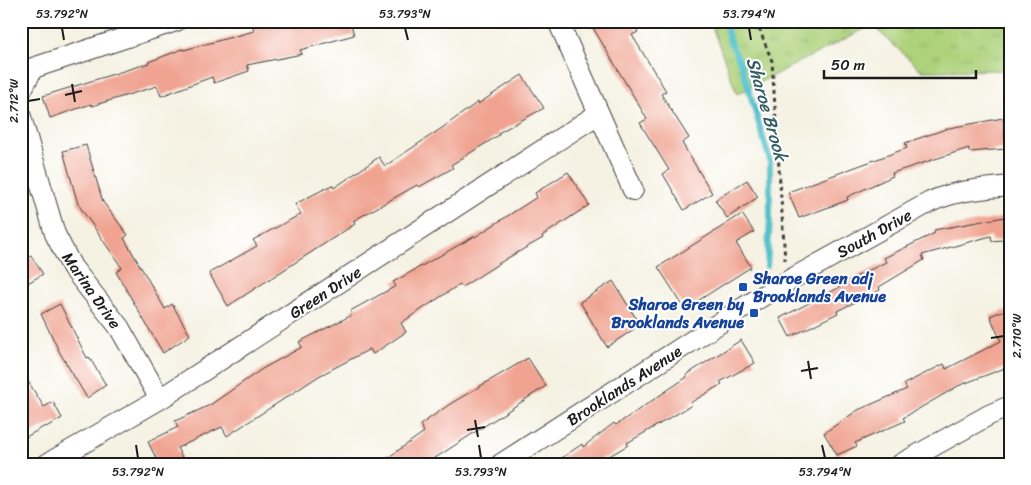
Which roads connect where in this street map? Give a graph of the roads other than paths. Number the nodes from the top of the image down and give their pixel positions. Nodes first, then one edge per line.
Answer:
1 (176, 21) edge
2 (558, 21) edge
3 (21, 91) edge
4 (598, 114) junction
5 (21, 117) edge
6 (1010, 186) edge
7 (632, 190) dead end
8 (746, 306) joint
9 (160, 399) junction
10 (1010, 406) edge
11 (48, 464) edge
12 (501, 464) edge
13 (901, 464) edge

1 - 3 street
2 - 4 street
4 - 7 street
4 - 9 street, Green Drive
5 - 9 street, Marina Drive
6 - 8 street, South Drive
8 - 12 street, Brooklands Avenue
9 - 11 street, Green Drive
10 - 13 street

